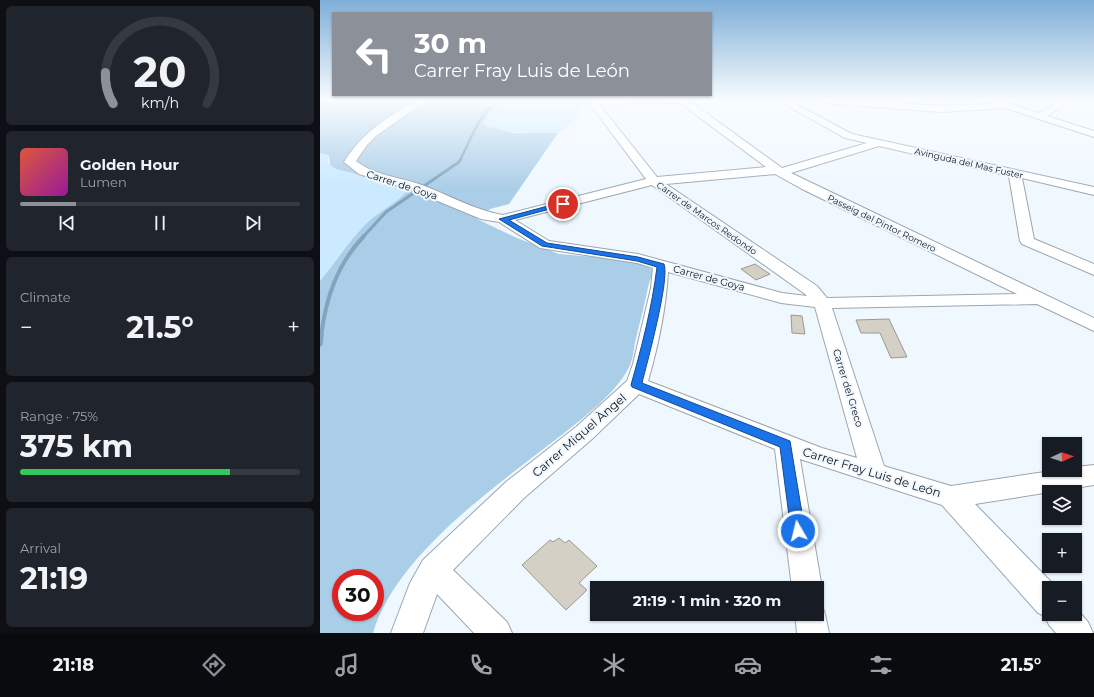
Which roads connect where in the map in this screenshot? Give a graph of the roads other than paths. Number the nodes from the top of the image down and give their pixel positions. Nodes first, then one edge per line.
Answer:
1 (379, 130) edge
2 (614, 130) edge
3 (722, 130) edge
4 (837, 130) edge
5 (1079, 130) edge
6 (1094, 134) edge
7 (879, 143) junction
8 (779, 171) junction
9 (1015, 174) junction
10 (654, 181) junction
11 (1094, 191) edge
12 (503, 219) junction
13 (661, 266) junction
14 (1094, 270) edge
15 (1041, 299) junction
16 (822, 303) junction
17 (1094, 325) edge
18 (636, 385) junction
19 (786, 445) junction
20 (874, 474) junction
21 (1094, 475) edge
22 (951, 497) junction
23 (433, 570) junction
24 (806, 581) edge
25 (1042, 594) edge
26 (811, 621) edge
27 (1066, 621) edge
28 (407, 633) edge
29 (496, 633) edge
30 (813, 633) edge
31 (1077, 633) edge

1 - 12 street, Carrer de Goya
2 - 10 street, Carrer de Marcos Redondo
3 - 8 street, Passeig del Pintor Romero
4 - 7 street, Avinguda del Mas Fuster
5 - 6 street
7 - 8 street
7 - 9 street, Avinguda del Mas Fuster
8 - 10 street
8 - 15 street, Passeig del Pintor Romero
9 - 11 street, Avinguda del Mas Fuster
9 - 14 street
10 - 12 street
10 - 16 street, Carrer de Marcos Redondo
12 - 13 street, Carrer de Goya
13 - 16 street, Carrer de Goya
13 - 18 street
15 - 16 street, Carrer de Goya
15 - 17 street, Passeig del Pintor Romero
16 - 20 street, Carrer del Greco
18 - 19 street, Carrer Fray Luis de León
18 - 23 street, Carrer Miquel Àngel
19 - 20 street, Carrer Fray Luis de León
19 - 24 street
20 - 22 street, Carrer Fray Luis de León
21 - 22 street
22 - 25 street
23 - 28 street, Carrer Miquel Àngel
23 - 29 street
26 - 30 street
27 - 31 street

